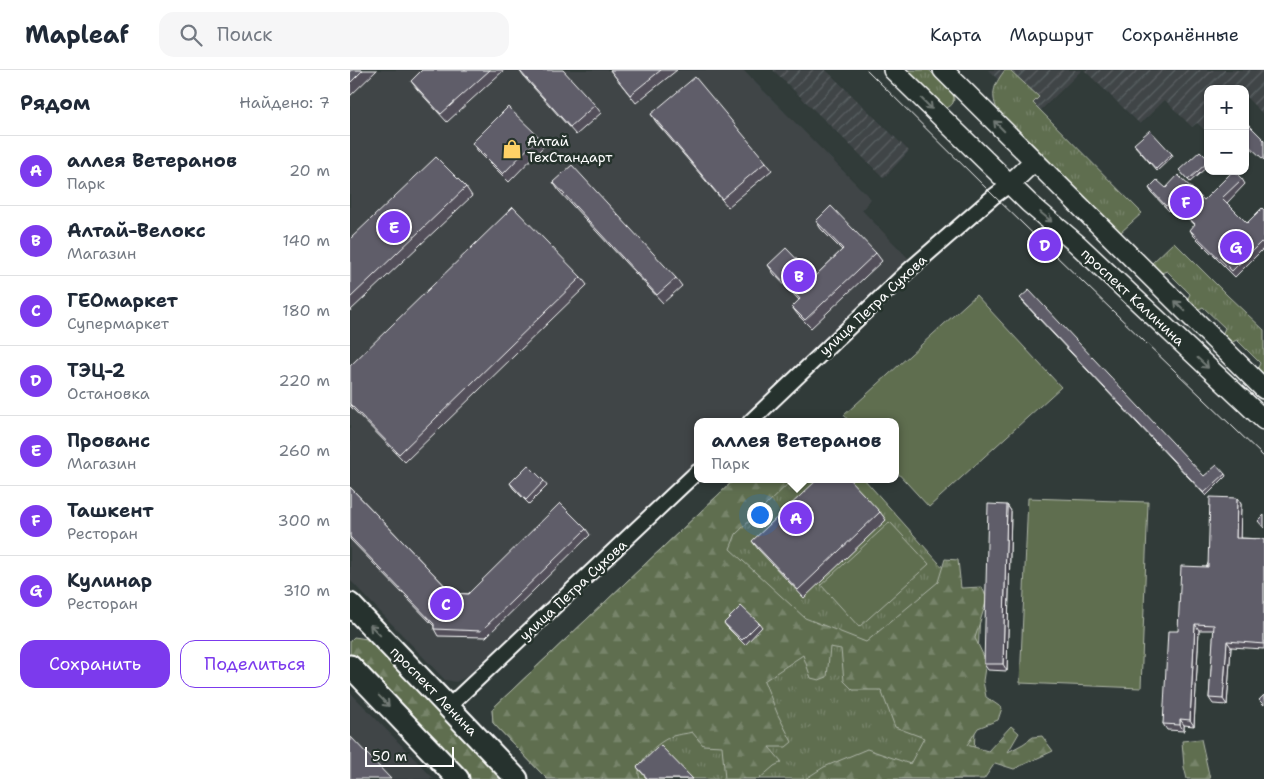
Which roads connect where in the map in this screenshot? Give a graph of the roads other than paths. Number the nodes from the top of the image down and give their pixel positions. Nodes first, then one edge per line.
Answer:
1 (893, 70) edge
2 (943, 70) edge
3 (1034, 161) junction
4 (1005, 188) junction
5 (1264, 389) edge
6 (754, 418) edge
7 (1264, 420) edge
8 (694, 475) edge
9 (352, 611) edge
10 (350, 666) edge
11 (448, 707) junction
12 (458, 779) edge
13 (517, 779) edge

1 -> 4 main road, проспект Калинина
3 -> 2 main road, проспект Калинина
3 - 4 main road
5 -> 3 main road, проспект Калинина
4 - 6 street, улица Петра Сухова
4 -> 7 main road, проспект Калинина
8 - 11 street, улица Петра Сухова
11 -> 9 main road, проспект Ленина
10 -> 12 main road
11 - 13 main road, проспект Ленина

